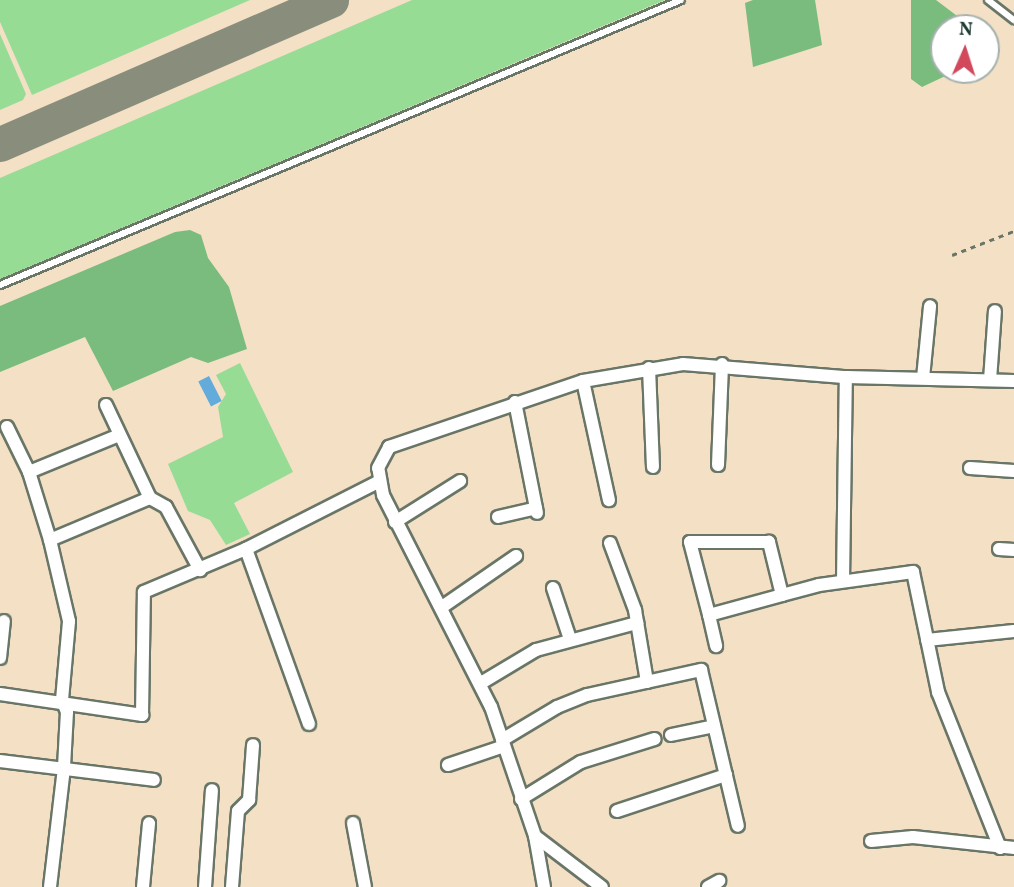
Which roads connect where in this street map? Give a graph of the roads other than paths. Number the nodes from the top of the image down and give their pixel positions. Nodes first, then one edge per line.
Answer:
1 (681, 0) edge
2 (988, 0) edge
3 (1014, 20) edge
4 (0, 285) edge
5 (930, 306) dead end
6 (995, 311) dead end
7 (722, 364) junction
8 (649, 368) junction
9 (846, 377) junction
10 (923, 378) junction
11 (990, 380) junction
12 (583, 381) junction
13 (1014, 382) edge
14 (515, 402) junction
15 (106, 405) dead end
16 (8, 427) dead end
17 (119, 435) junction
18 (718, 465) dead end
19 (653, 467) dead end
20 (970, 468) dead end
21 (1014, 471) edge
22 (29, 472) junction
23 (380, 481) junction
24 (460, 481) dead end
25 (150, 498) junction
26 (609, 500) dead end
27 (498, 517) dead end
28 (395, 522) junction
29 (50, 540) junction
30 (610, 543) dead end
31 (246, 549) junction
32 (999, 549) dead end
33 (1014, 550) edge
34 (516, 556) dead end
35 (200, 570) junction
36 (843, 580) junction
37 (553, 588) dead end
38 (782, 595) junction
39 (442, 607) junction
40 (709, 615) junction
41 (4, 621) dead end
42 (637, 623) junction
43 (1014, 631) edge
44 (570, 639) junction
45 (927, 640) junction
46 (716, 646) dead end
47 (0, 658) edge
48 (647, 682) junction
49 (481, 683) junction
50 (0, 694) edge
51 (64, 705) junction
52 (309, 724) dead end
53 (714, 726) junction
54 (671, 735) dead end
55 (655, 739) dead end
56 (503, 743) junction
57 (253, 745) dead end
58 (0, 761) edge
59 (448, 765) dead end
60 (64, 767) junction
61 (726, 775) junction
62 (154, 780) dead end
63 (212, 790) dead end
64 (522, 799) junction
65 (617, 811) dead end
66 (149, 823) dead end
67 (353, 823) dead end
68 (737, 826) dead end
69 (535, 836) junction
70 (872, 841) dead end
71 (1007, 848) edge
72 (50, 887) edge
73 (143, 887) edge
74 (205, 887) edge
75 (232, 887) edge
76 (365, 887) edge
77 (544, 887) edge
78 (602, 887) edge

1 - 4 lane
2 - 3 lane
5 - 10 street
6 - 11 street
7 - 8 street
7 - 9 street
7 - 18 street
8 - 12 street
8 - 19 street
9 - 10 street
9 - 36 street
10 - 11 street
11 - 13 street
12 - 14 street
12 - 26 street
14 - 23 street
14 - 27 street
15 - 17 street
16 - 22 street
17 - 22 street
17 - 25 street
20 - 21 street
22 - 29 street
23 - 28 street
23 - 31 street
24 - 28 street
25 - 29 street
25 - 35 street
28 - 39 street
29 - 51 street
30 - 42 street
31 - 35 street
31 - 52 street
32 - 33 street
34 - 39 street
35 - 51 street
36 - 38 street
36 - 45 street
37 - 44 street
38 - 40 street
38 - 40 street
39 - 49 street
40 - 46 street
41 - 47 street
42 - 44 street
42 - 48 street
43 - 45 street
44 - 49 street
45 - 71 street
48 - 53 street
48 - 56 street
49 - 56 street
50 - 51 street
51 - 60 street
53 - 54 street
53 - 61 street
55 - 64 street
56 - 59 street
56 - 64 street
57 - 75 street
58 - 60 street
60 - 62 street
60 - 72 street
61 - 65 street
61 - 68 street
63 - 74 street
64 - 69 street
66 - 73 street
67 - 76 street
69 - 77 street
69 - 78 street
70 - 71 street

